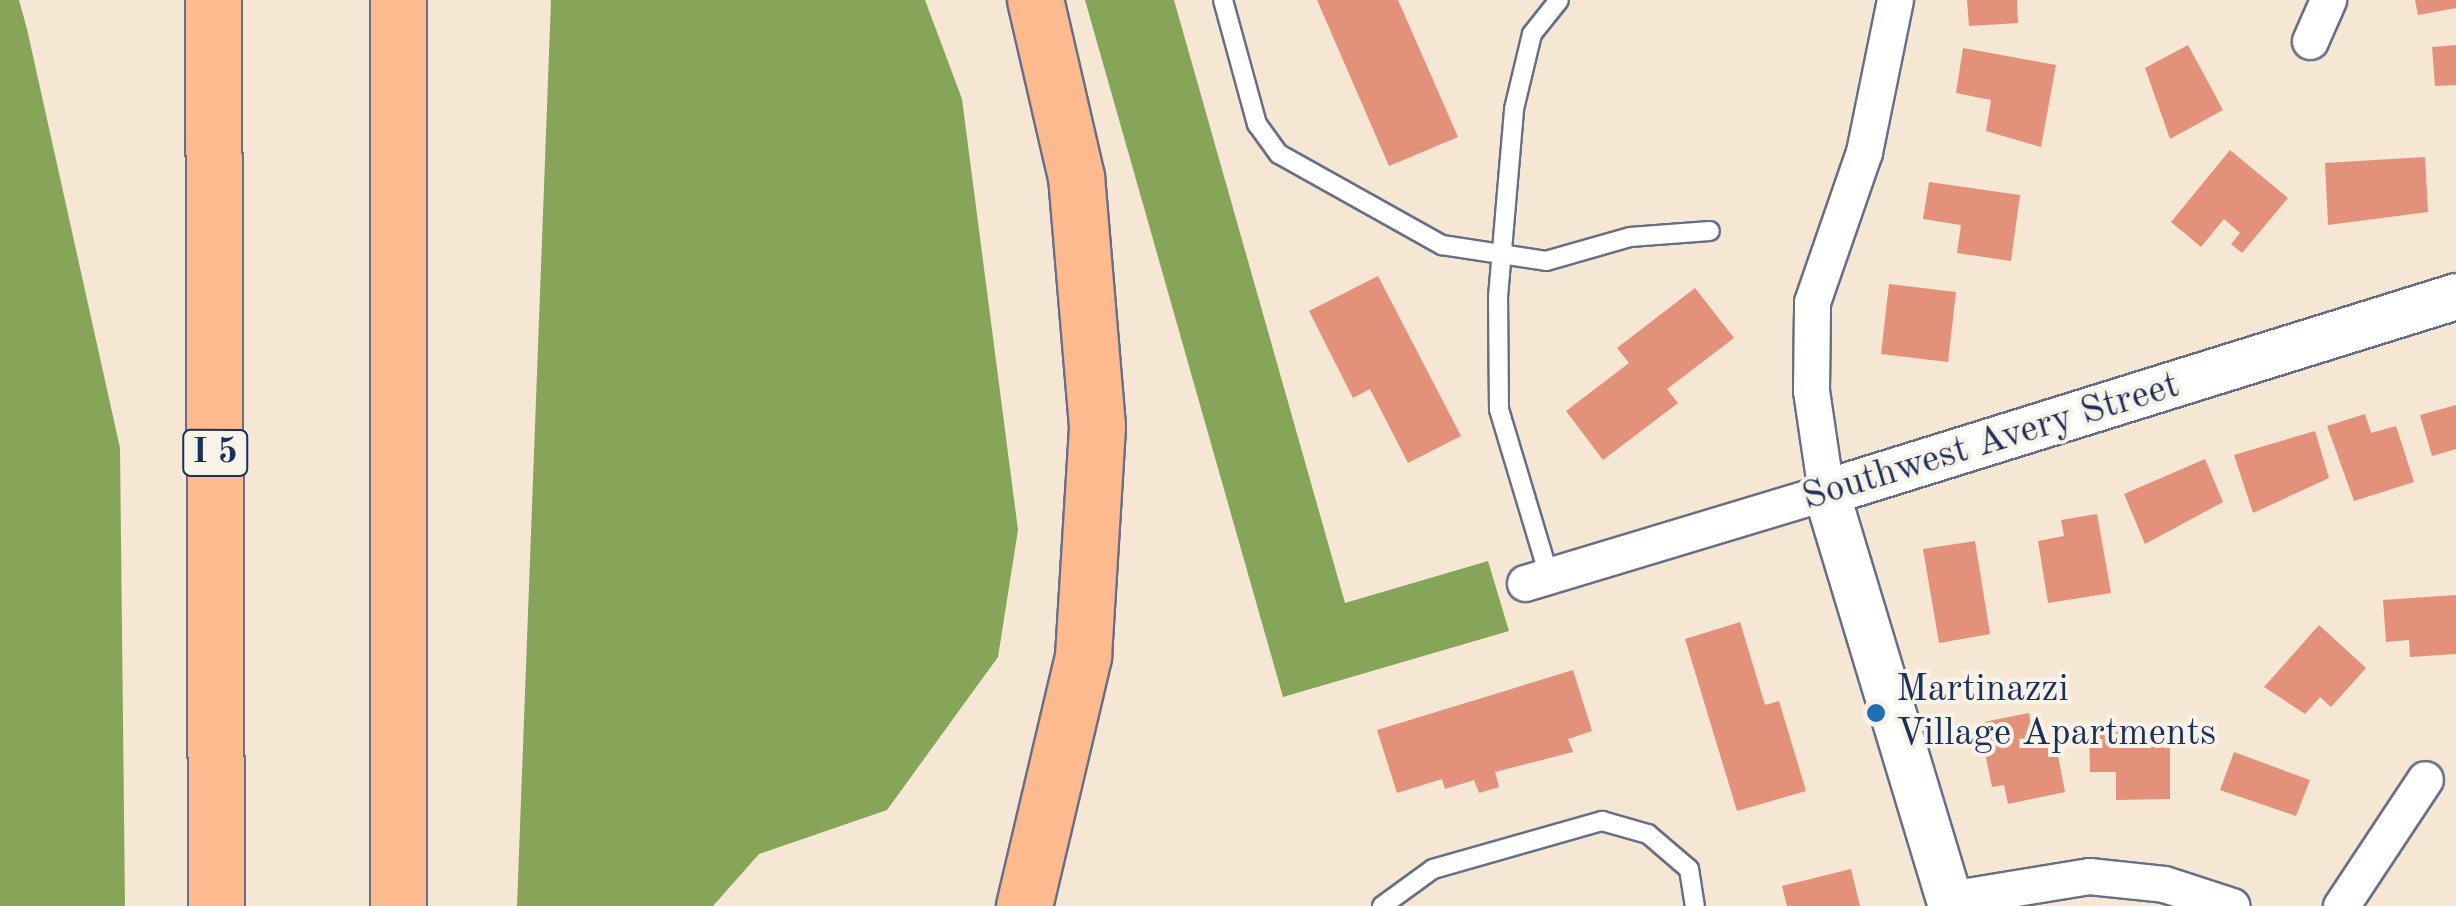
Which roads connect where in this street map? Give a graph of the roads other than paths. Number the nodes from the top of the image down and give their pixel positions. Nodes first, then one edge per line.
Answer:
1 (213, 0) edge
2 (398, 0) edge
3 (1035, 0) edge
4 (1224, 0) edge
5 (1559, 0) edge
6 (1895, 0) edge
7 (2328, 0) edge
8 (2310, 41) dead end
9 (1710, 231) dead end
10 (1500, 260) junction
11 (2456, 296) edge
12 (1826, 492) junction
13 (1537, 580) joint
14 (2425, 779) dead end
15 (1950, 903) edge
16 (216, 906) edge
17 (398, 906) edge
18 (1024, 906) edge
19 (1382, 906) edge
20 (1696, 906) edge
21 (2232, 906) edge
22 (2341, 906) edge

1 - 16 highway, I 5
2 - 17 highway
3 - 18 highway
4 - 10 lane
5 - 10 lane
6 - 12 street
7 - 8 street
9 - 10 lane
10 - 13 lane
11 - 12 street, Southwest Avery Street
12 - 13 street, Southwest Avery Street
12 - 15 street
14 - 22 street
15 - 21 street
19 - 20 lane

